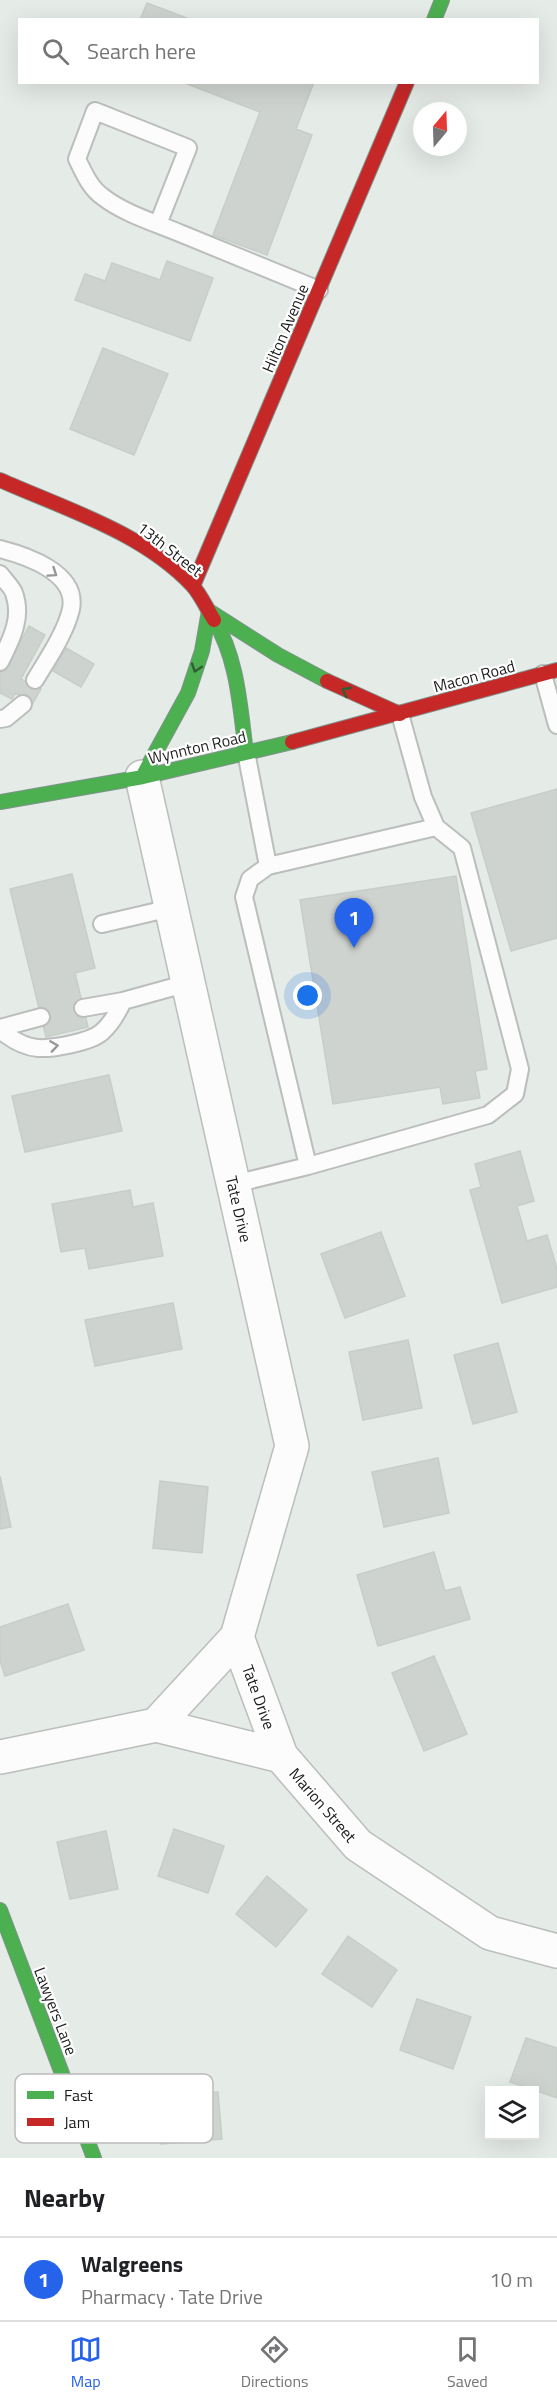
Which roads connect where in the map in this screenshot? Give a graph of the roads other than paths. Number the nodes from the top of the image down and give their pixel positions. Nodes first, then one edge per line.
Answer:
1 (442, 0) edge
2 (435, 18) edge
3 (406, 84) edge
4 (158, 224) junction
5 (319, 290) junction
6 (0, 480) edge
7 (0, 549) edge
8 (0, 574) edge
9 (193, 586) junction
10 (209, 611) junction
11 (0, 662) edge
12 (550, 672) edge
13 (35, 680) dead end
14 (23, 704) dead end
15 (400, 714) junction
16 (0, 719) edge
17 (557, 725) edge
18 (246, 752) junction
19 (142, 777) junction
20 (0, 802) edge
21 (436, 826) junction
22 (268, 866) junction
23 (171, 908) junction
24 (102, 924) dead end
25 (188, 983) junction
26 (123, 1000) junction
27 (84, 1008) dead end
28 (41, 1017) dead end
29 (0, 1029) edge
30 (308, 1166) junction
31 (234, 1184) junction
32 (237, 1637) junction
33 (156, 1725) junction
34 (281, 1756) junction
35 (0, 1757) edge
36 (0, 1910) edge
37 (557, 1951) edge
38 (62, 2074) edge
39 (88, 2143) edge
40 (94, 2158) edge

1 - 2 main road
3 - 5 main road, Hilton Avenue
4 - 4 lane
4 - 5 lane
5 - 9 main road, Hilton Avenue
6 - 9 main road, 13th Street
7 -> 13 lane
8 - 11 lane
9 - 10 main road, 13th Street
15 -> 10 main road
10 - 18 main road, 13th Street
10 -> 19 main road
12 - 15 main road, Macon Road
12 - 17 lane
14 - 16 lane
15 - 18 main road, Wynnton Road
15 - 21 lane
18 - 19 main road, Wynnton Road
18 - 22 lane
19 - 20 main road, Wynnton Road
19 - 23 street, Tate Drive
21 - 22 lane
21 - 30 lane
22 - 30 lane
23 - 24 lane
23 - 25 street, Tate Drive
25 - 26 lane
25 - 31 street, Tate Drive
26 - 27 lane
29 -> 26 lane
28 - 29 lane
30 - 31 lane
31 - 32 street, Tate Drive
32 - 33 street, Tate Drive
32 - 34 street, Tate Drive
33 - 34 street, Marion Street
33 - 35 street, Marion Street
34 - 37 street, Marion Street
36 - 38 main road, Lawyers Lane
39 - 40 main road, Lawyers Lane

